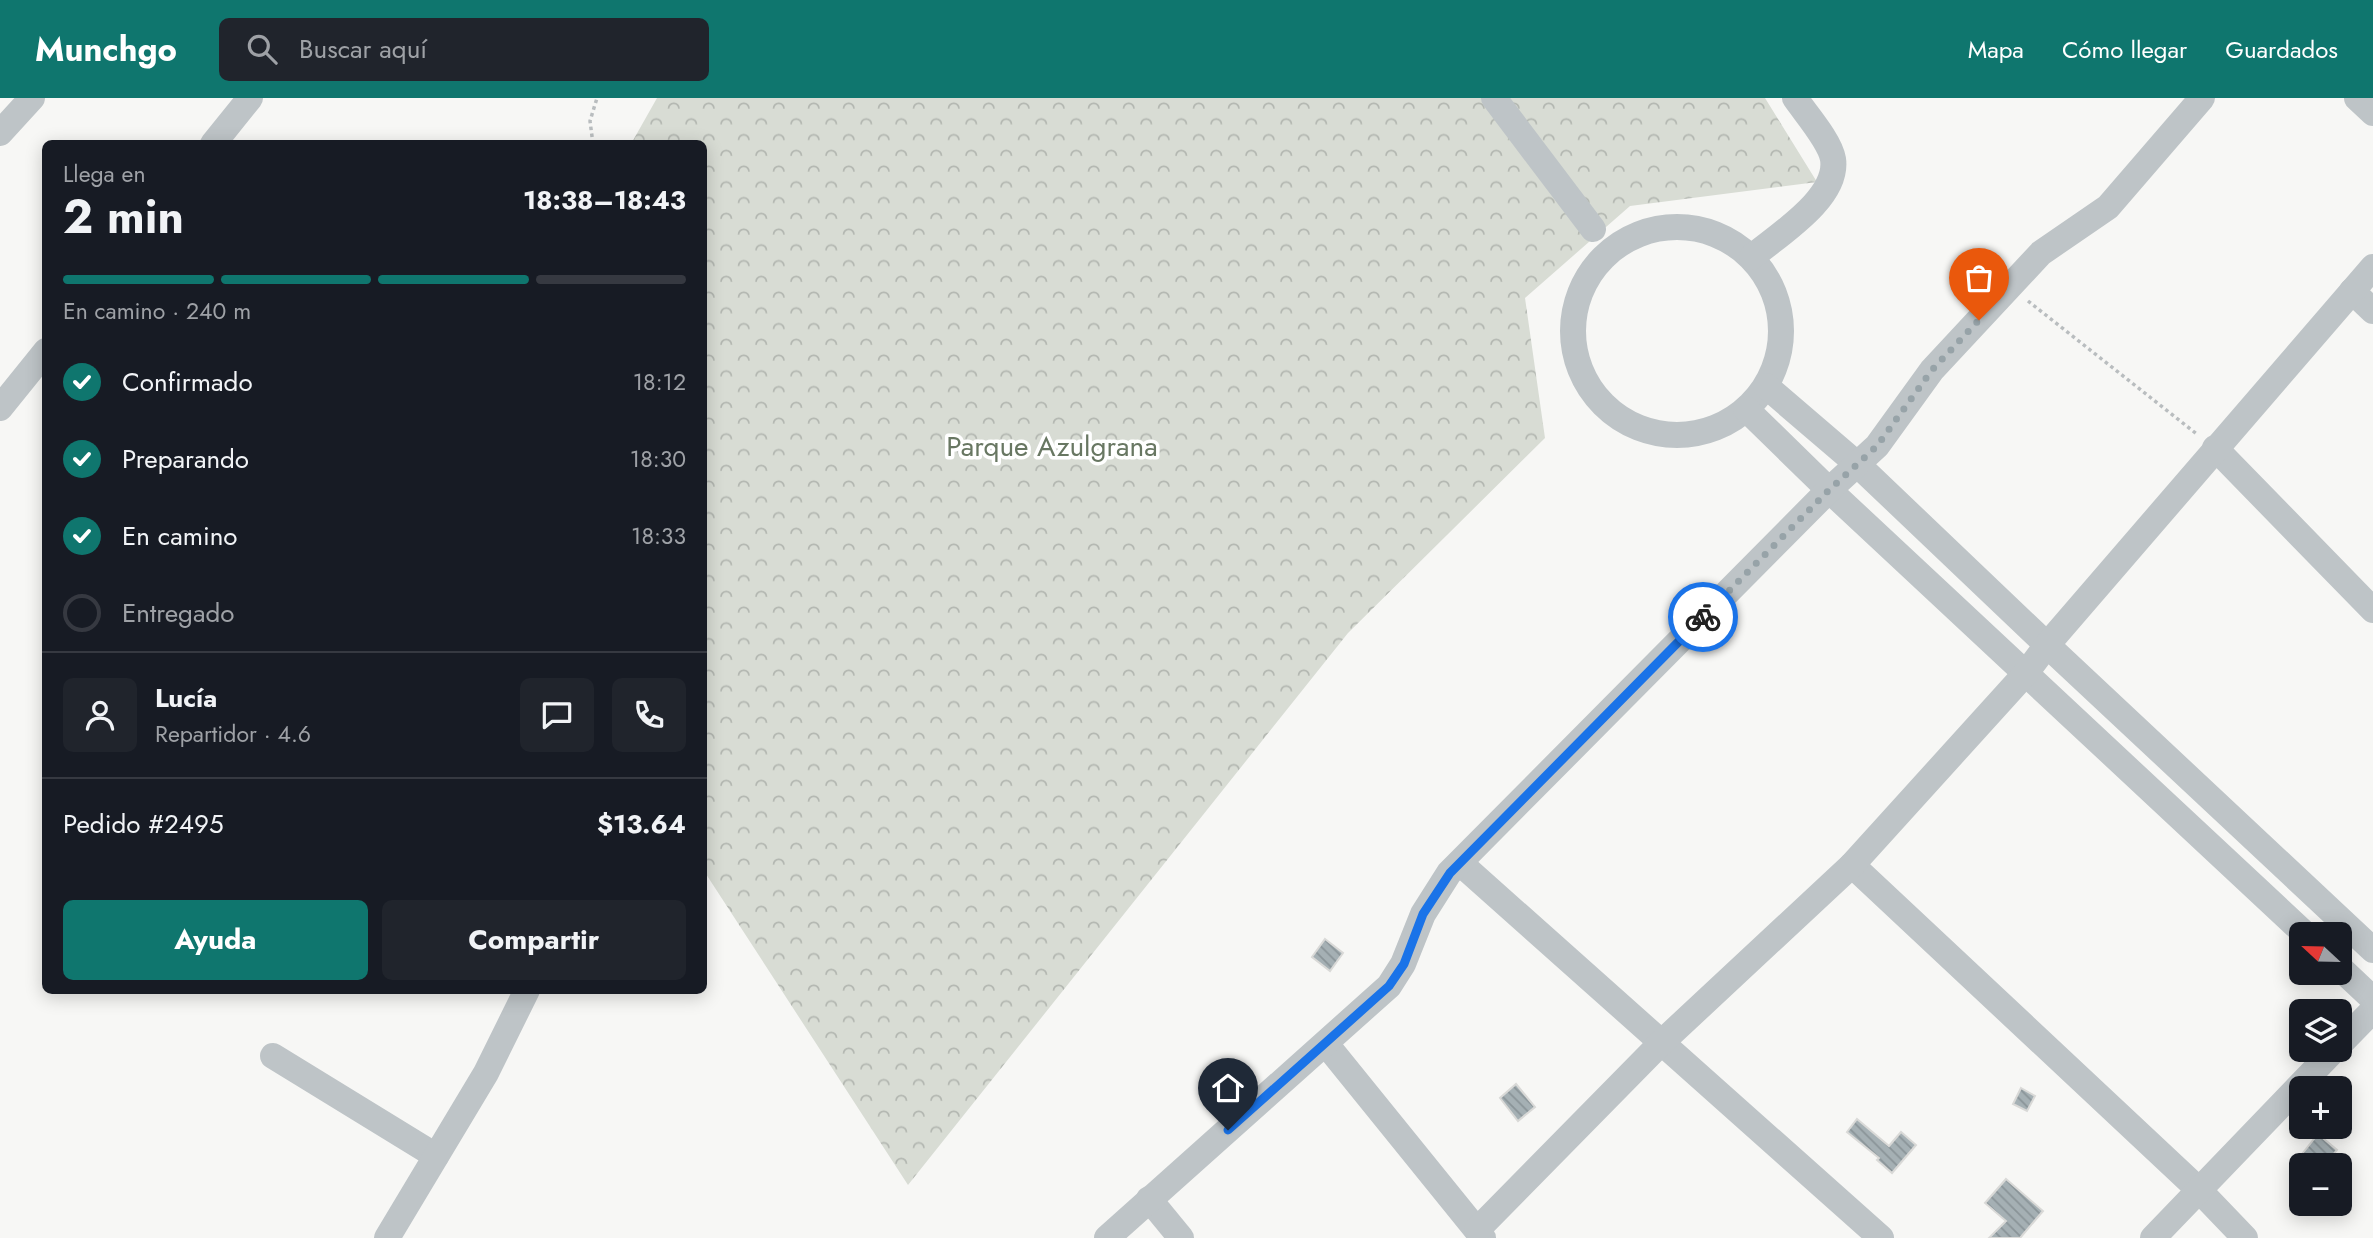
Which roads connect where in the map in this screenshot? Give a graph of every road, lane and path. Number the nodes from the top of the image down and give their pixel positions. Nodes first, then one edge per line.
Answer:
1 (32, 98) edge
2 (250, 98) edge
3 (597, 98) edge
4 (1494, 98) edge
5 (1796, 98) edge
6 (2202, 98) edge
7 (2357, 98) edge
8 (2373, 113) edge
9 (0, 133) edge
10 (216, 140) edge
11 (592, 140) edge
12 (1601, 240) junction
13 (1752, 257) junction
14 (2373, 267) edge
15 (2010, 286) junction
16 (2352, 291) junction
17 (2373, 312) edge
18 (42, 356) edge
19 (1766, 386) junction
20 (0, 408) edge
21 (1746, 410) junction
22 (2215, 448) junction
23 (1857, 464) junction
24 (1829, 490) junction
25 (2373, 610) edge
26 (2047, 645) junction
27 (2026, 673) junction
28 (1460, 863) junction
29 (1852, 865) junction
30 (2292, 922) edge
31 (2373, 950) edge
32 (2352, 979) edge
33 (525, 994) edge
34 (2373, 999) edge
35 (2373, 1010) edge
36 (2352, 1032) edge
37 (1661, 1043) junction
38 (1326, 1044) junction
39 (273, 1056) dead end
40 (2322, 1062) edge
41 (436, 1156) junction
42 (2198, 1189) junction
43 (1149, 1199) junction
44 (1480, 1234) edge
45 (387, 1238) edge
46 (1107, 1238) edge
47 (1181, 1238) edge
48 (1881, 1238) edge
49 (2153, 1238) edge
50 (2245, 1238) edge

1 - 9 street
2 - 10 street
3 - 11 path
4 - 12 street
5 - 13 street
6 - 15 street
7 - 8 street
12 - 13 street
12 - 21 street
13 - 19 street
14 - 16 street
15 - 22 path
15 - 23 street
16 - 17 street
16 - 22 street
18 - 20 street
19 - 21 street
19 - 23 street
21 - 24 street
22 - 25 street
22 - 26 street
23 - 24 street
23 - 26 street
24 - 27 street
24 - 28 street
26 - 27 street
26 - 31 street
27 - 29 street
27 - 30 street
28 - 37 street
28 - 38 street
29 - 37 street
29 - 42 street
32 - 34 street
33 - 41 street
35 - 36 street
37 - 44 street
37 - 48 street
38 - 43 street
38 - 44 street
39 - 41 street
40 - 42 street
41 - 45 street
42 - 49 street
42 - 50 street
43 - 46 street
43 - 47 street

